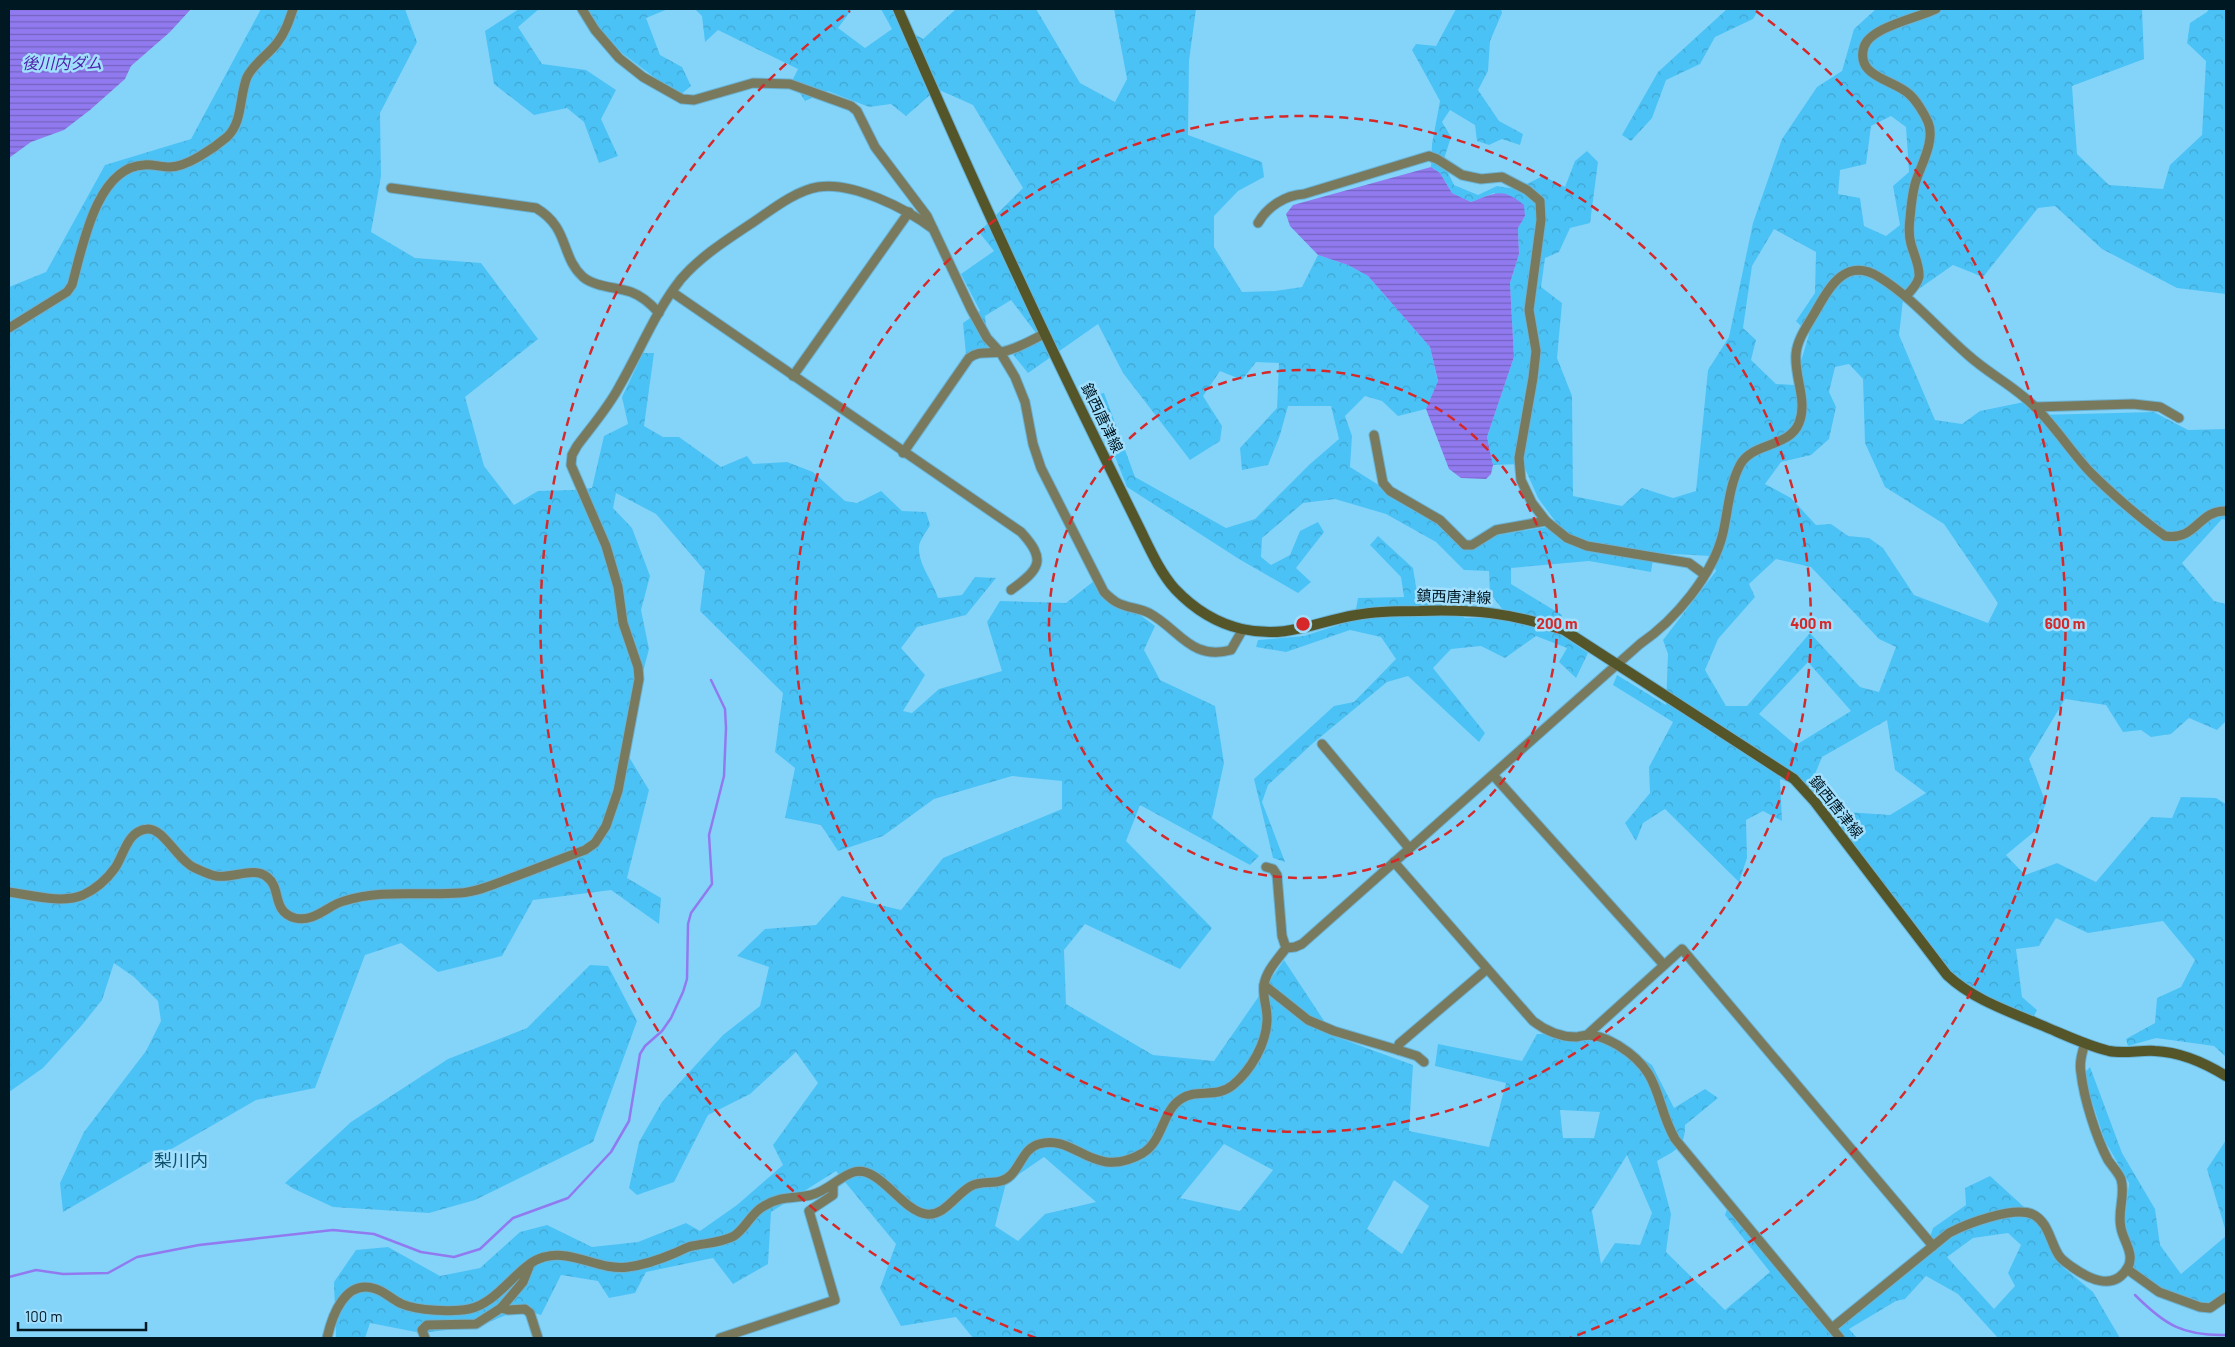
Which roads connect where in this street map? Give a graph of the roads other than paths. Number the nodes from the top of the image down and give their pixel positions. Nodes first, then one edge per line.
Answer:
1 (293, 9) edge
2 (582, 9) edge
3 (898, 9) edge
4 (1936, 9) edge
5 (391, 188) dead end
6 (909, 212) junction
7 (1258, 223) dead end
8 (933, 229) junction
9 (672, 292) junction
10 (1906, 296) junction
11 (659, 313) junction
12 (9, 328) edge
13 (1044, 334) junction
14 (1000, 352) junction
15 (792, 376) junction
16 (2035, 407) junction
17 (2179, 418) dead end
18 (1374, 435) dead end
19 (903, 453) junction
20 (2226, 511) edge
21 (1546, 521) junction
22 (1704, 574) junction
23 (1011, 590) dead end
24 (1243, 629) junction
25 (1618, 664) junction
26 (1322, 744) dead end
27 (1493, 776) junction
28 (1409, 848) junction
29 (1394, 862) junction
30 (1266, 867) dead end
31 (9, 892) edge
32 (1286, 948) junction
33 (1664, 965) junction
34 (1487, 969) junction
35 (1264, 985) junction
36 (1587, 1035) junction
37 (2085, 1043) junction
38 (1398, 1050) junction
39 (1424, 1062) dead end
40 (2226, 1076) edge
41 (833, 1185) junction
42 (1933, 1246) junction
43 (530, 1264) junction
44 (2127, 1269) junction
45 (2226, 1297) edge
46 (501, 1308) junction
47 (1832, 1328) junction
48 (326, 1338) edge
49 (425, 1338) edge
50 (538, 1338) edge
51 (720, 1338) edge
52 (1840, 1338) edge

1 - 12 street
2 - 8 street
3 - 13 main road, 鎮西唐津線
4 - 10 street
5 - 11 street
6 - 8 street
6 - 9 street
6 - 15 street
7 - 21 street
8 - 14 street
9 - 11 street
9 - 15 street
10 - 16 street
10 - 22 street
11 - 31 street
13 - 14 street
13 - 24 main road, 鎮西唐津線
14 - 19 street
14 - 24 street
15 - 19 street
16 - 17 street
16 - 20 street
18 - 21 street
19 - 23 street
21 - 22 street
22 - 25 street
24 - 25 main road, 鎮西唐津線
25 - 27 street
25 - 37 main road, 鎮西唐津線
26 - 28 street
27 - 28 street
27 - 33 street
28 - 29 street
29 - 32 street
29 - 34 street
30 - 32 street
32 - 35 street
33 - 36 street
33 - 42 street
34 - 36 street
34 - 38 street
35 - 38 street
35 - 41 street
36 - 47 street
37 - 40 main road, 鎮西唐津線
37 - 44 street
38 - 39 street
41 - 43 street
41 - 51 street
42 - 44 street
42 - 47 street
43 - 46 street
43 - 48 street
44 - 45 street
46 - 49 street
46 - 50 street
47 - 52 street

